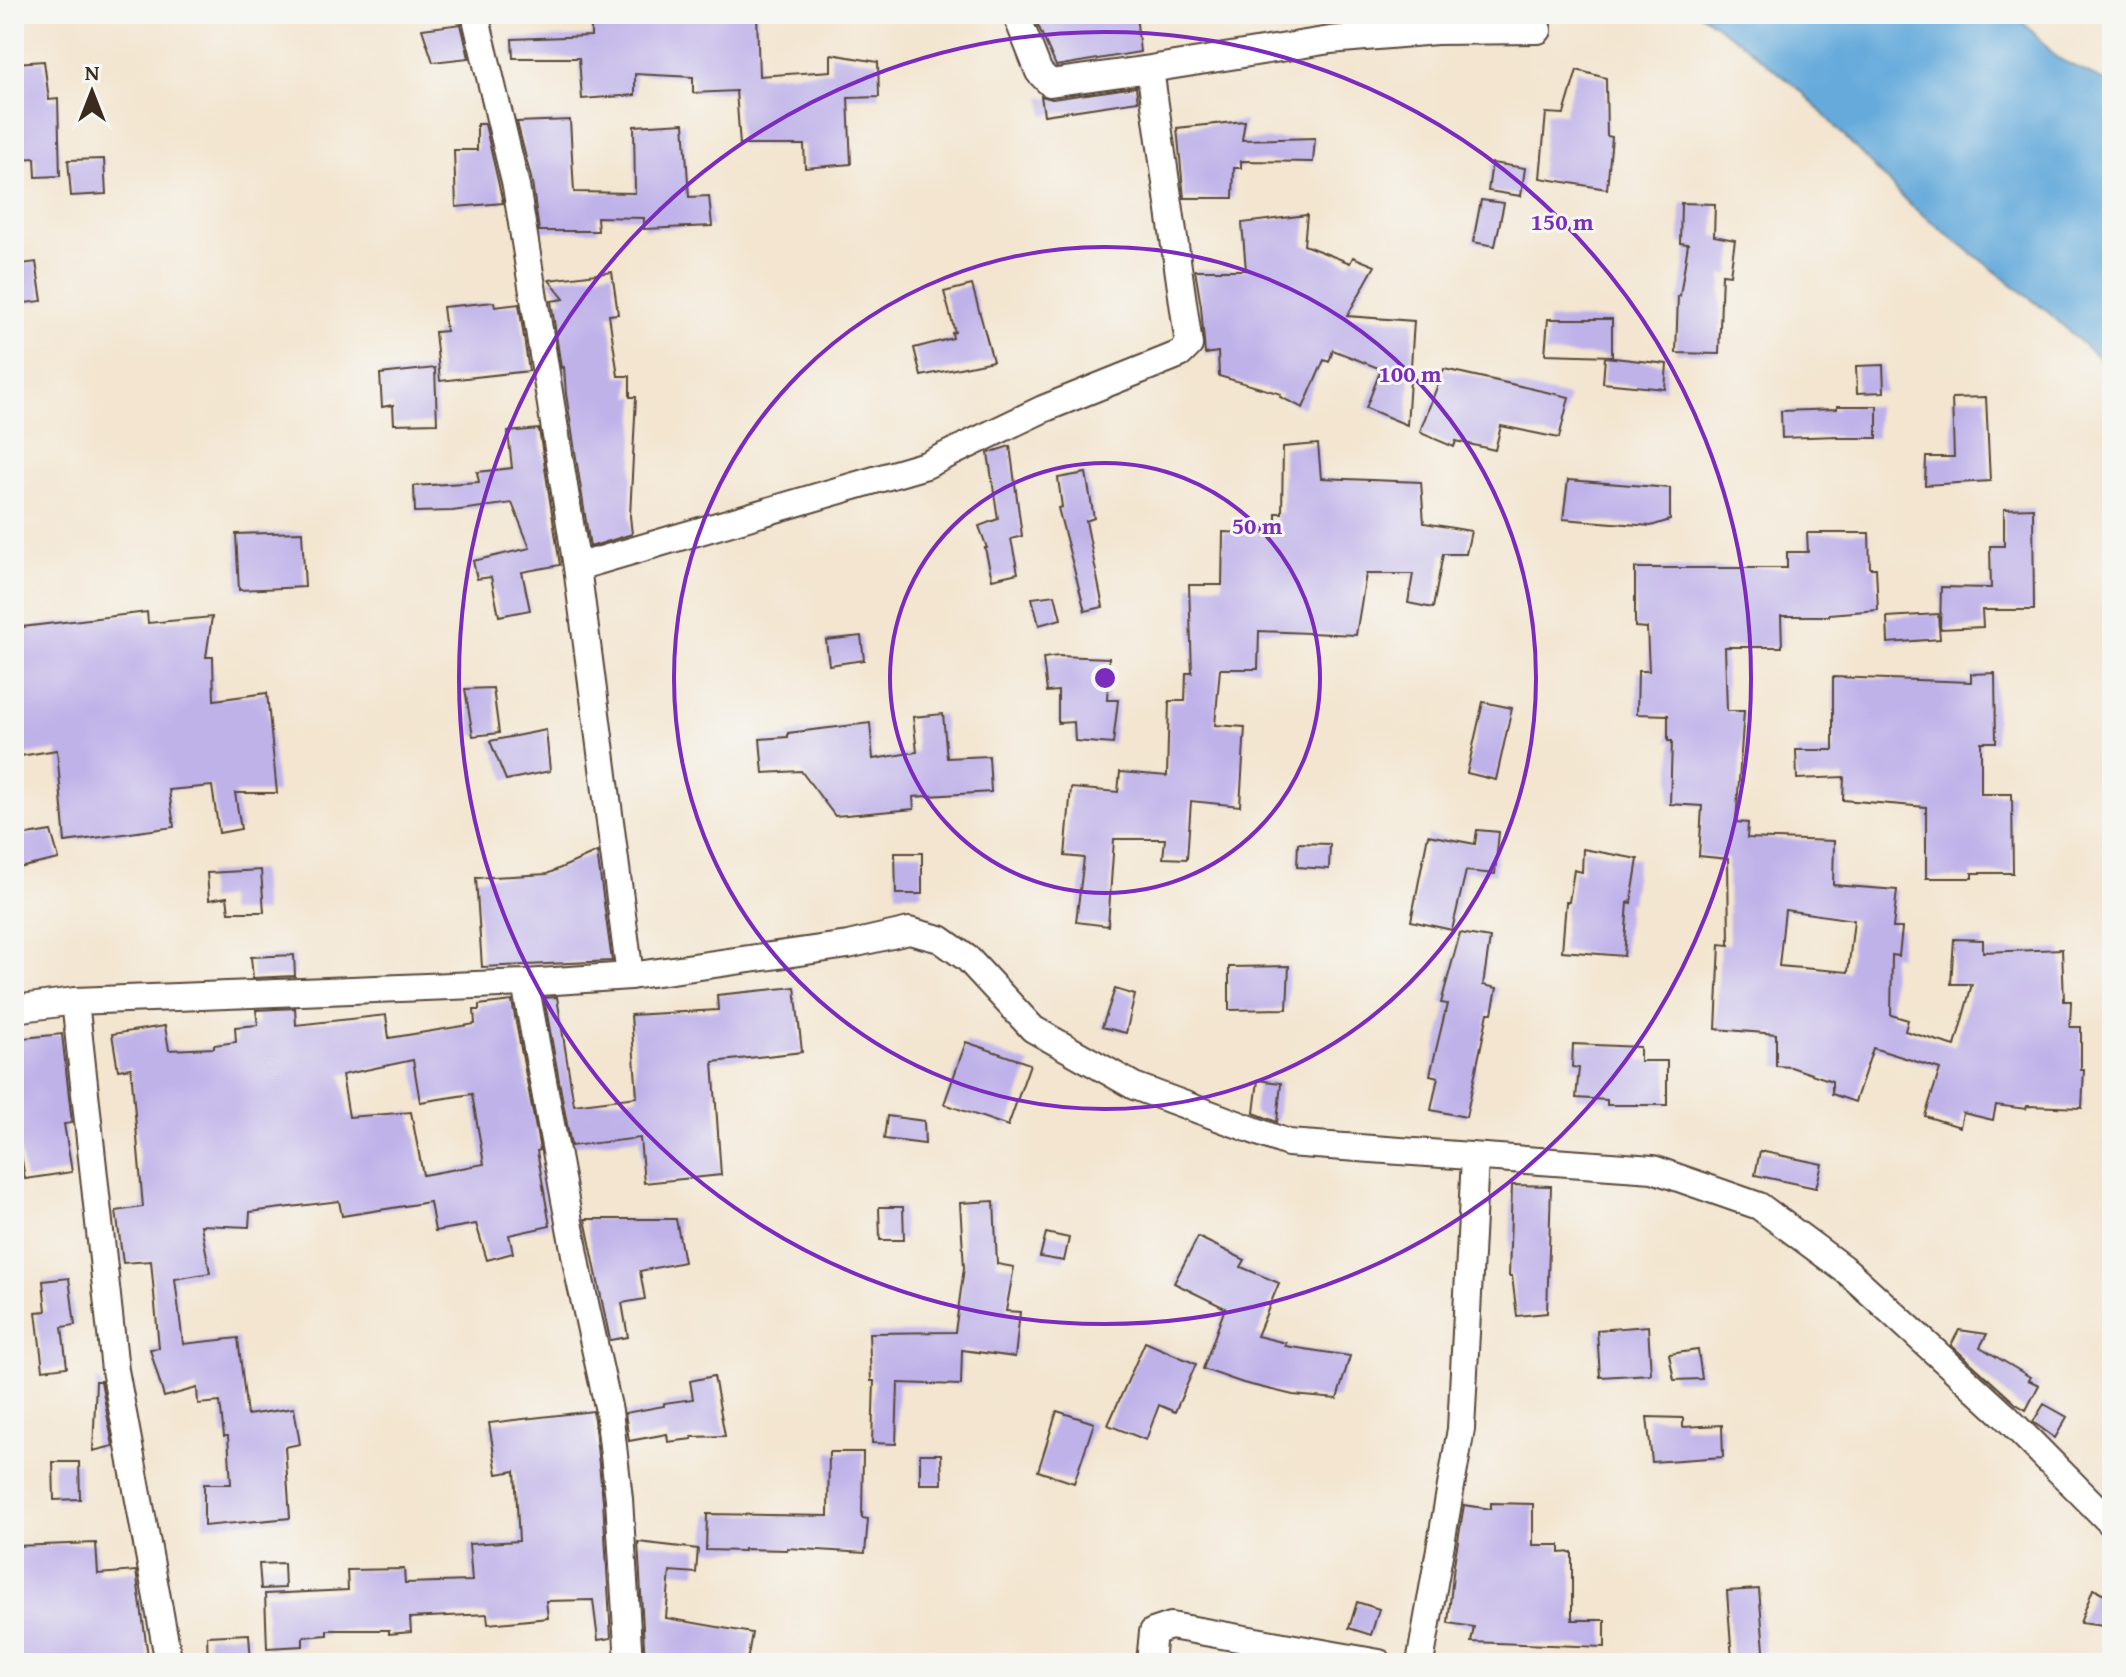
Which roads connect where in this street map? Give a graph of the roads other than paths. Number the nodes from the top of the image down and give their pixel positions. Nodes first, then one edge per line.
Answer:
1 (475, 14) edge
2 (1016, 14) edge
3 (1538, 30) dead end
4 (1150, 69) junction
5 (577, 567) junction
6 (630, 976) junction
7 (525, 983) junction
8 (75, 1001) junction
9 (14, 1009) edge
10 (1475, 1158) junction
11 (2112, 1524) edge
12 (169, 1663) edge
13 (629, 1663) edge
14 (1150, 1663) edge
15 (1379, 1663) edge
16 (1420, 1663) edge

1 - 5 street
2 - 4 street
3 - 4 street
4 - 5 street
5 - 6 street
6 - 7 street
6 - 10 street
7 - 8 street
7 - 13 street
8 - 9 street
8 - 12 street
10 - 11 street
10 - 16 street
14 - 15 street

